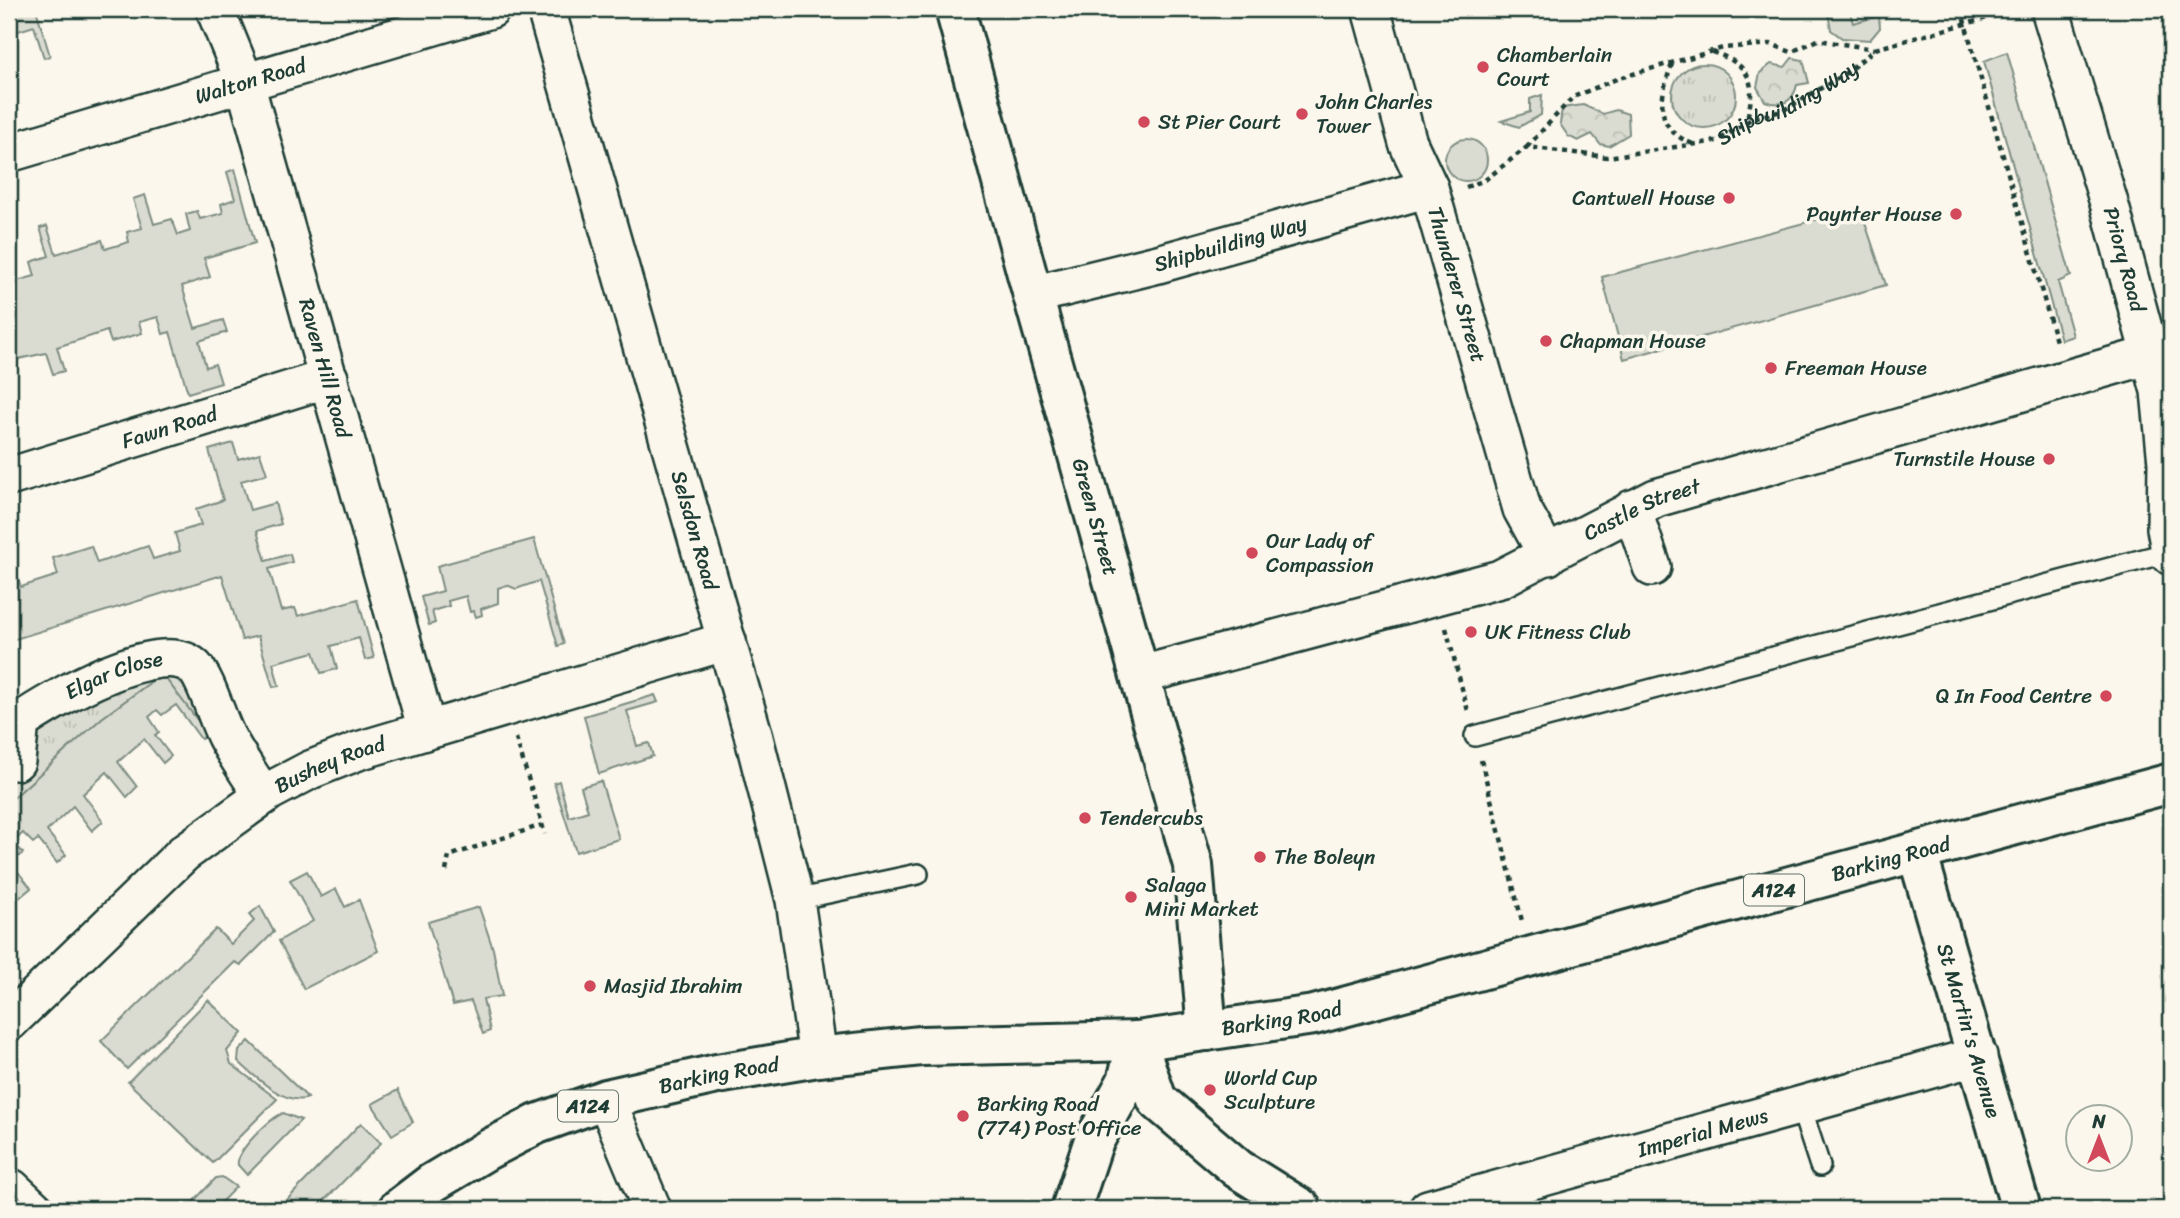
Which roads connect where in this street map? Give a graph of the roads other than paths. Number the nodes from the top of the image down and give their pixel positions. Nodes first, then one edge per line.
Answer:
1 (215, 9) edge
2 (491, 9) edge
3 (546, 9) edge
4 (956, 9) edge
5 (1371, 9) edge
6 (2050, 9) edge
7 (244, 80) junction
8 (9, 153) edge
9 (1431, 194) junction
10 (1032, 295) junction
11 (2150, 355) junction
12 (329, 378) junction
13 (9, 477) edge
14 (1632, 509) junction
15 (2171, 554) edge
16 (1548, 556) junction
17 (1652, 567) dead end
18 (727, 641) junction
19 (1141, 675) junction
20 (427, 730) junction
21 (1475, 736) road end
22 (16, 761) dead end
23 (2171, 783) edge
24 (263, 796) junction
25 (1917, 852) junction
26 (918, 874) dead end
27 (795, 900) junction
28 (9, 1022) edge
29 (1207, 1031) junction
30 (1137, 1041) junction
31 (1978, 1056) junction
32 (818, 1057) junction
33 (606, 1099) junction
34 (1801, 1108) junction
35 (1820, 1166) dead end
36 (9, 1177) edge
37 (47, 1209) edge
38 (398, 1209) edge
39 (652, 1209) edge
40 (1072, 1209) edge
41 (1302, 1209) edge
42 (1428, 1209) edge
43 (2021, 1209) edge

1 - 7 street, Raven Hill Road
2 - 7 street, Walton Road
3 - 18 street, Selsdon Road
4 - 10 main road, Green Street
5 - 9 street, Thunderer Street
6 - 11 street, Priory Road
7 - 8 street, Walton Road
7 - 12 street, Raven Hill Road
9 - 10 street, Shipbuilding Way
9 - 16 street, Thunderer Street
10 - 19 main road, Green Street
11 - 14 street, Castle Street
11 - 15 street, Priory Road
12 - 13 street, Fawn Road
12 - 20 street, Raven Hill Road
14 - 16 street, Castle Street
14 - 17 street
15 - 21 lane
16 - 19 street, Castle Street
18 - 20 street, Bushey Road
18 - 27 street, Selsdon Road
19 - 29 main road, Green Street
20 - 24 street, Bushey Road
22 - 24 street, Elgar Close
23 - 25 main road, Barking Road / A124
24 - 28 street, Bushey Road
25 - 29 main road, Barking Road / A124
25 - 31 main road, St Martin's Avenue
26 - 27 lane
27 - 32 street, Selsdon Road
29 - 30 main road, Barking Road / A124
30 - 32 main road, Barking Road / A124
30 - 40 main road
30 - 41 main road
31 - 34 street, Imperial Mews
31 - 43 main road, St Martin's Avenue
32 - 33 main road, Barking Road / A124
33 - 38 main road, Barking Road / A124
33 - 39 street
34 - 35 lane
34 - 42 street, Imperial Mews
36 - 37 lane

